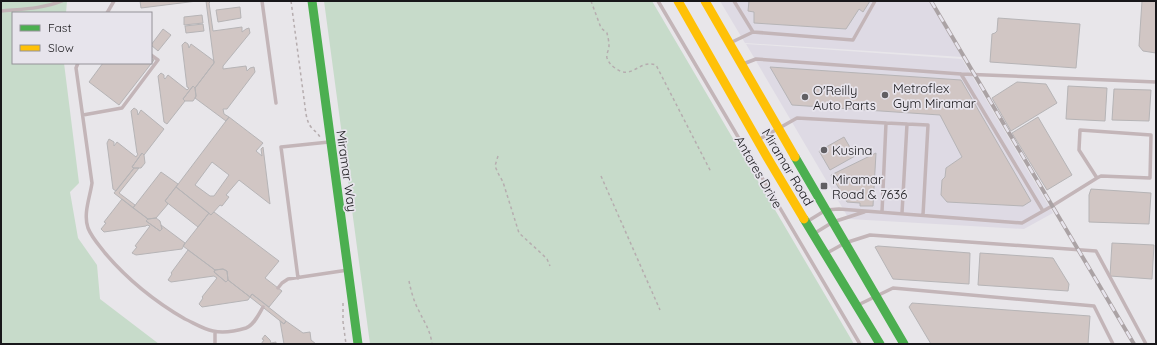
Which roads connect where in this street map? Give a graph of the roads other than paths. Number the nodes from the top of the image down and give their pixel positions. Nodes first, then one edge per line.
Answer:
1 (62, 1) edge
2 (114, 1) edge
3 (262, 1) edge
4 (312, 1) edge
5 (658, 1) edge
6 (678, 1) edge
7 (705, 1) edge
8 (734, 1) edge
9 (875, 1) edge
10 (1, 11) edge
11 (108, 12) edge
12 (753, 32) junction
13 (729, 44) junction
14 (152, 56) edge
15 (78, 64) edge
16 (742, 65) junction
17 (961, 74) junction
18 (1156, 82) edge
19 (276, 104) dead end
20 (83, 115) junction
21 (886, 123) junction
22 (907, 124) junction
23 (778, 128) junction
24 (757, 140) junction
25 (326, 142) junction
26 (1097, 178) junction
27 (826, 210) junction
28 (865, 211) junction
29 (1044, 211) junction
30 (882, 212) junction
31 (902, 213) junction
32 (923, 215) junction
33 (806, 222) junction
34 (833, 222) junction
35 (813, 234) junction
36 (845, 243) junction
37 (826, 254) junction
38 (348, 270) junction
39 (298, 278) junction
40 (278, 288) dead end
41 (876, 296) junction
42 (857, 306) junction
43 (263, 308) dead end
44 (215, 332) junction
45 (215, 344) edge
46 (358, 344) edge
47 (860, 344) edge
48 (880, 344) edge
49 (904, 344) edge
50 (1113, 344) edge
51 (1146, 344) edge

1 - 10 lane
2 - 11 lane
3 - 19 lane
4 - 25 main road, Miramar Way
5 - 47 lane, Antares Drive
6 - 24 main road, Miramar Road
7 - 13 main road, Miramar Road
8 - 12 lane
9 - 12 lane
12 - 13 lane
13 - 16 main road, Miramar Road
14 - 20 lane
15 - 20 lane
16 - 17 lane
16 - 23 main road, Miramar Road
17 - 18 lane
17 - 29 lane
20 - 44 lane
21 - 22 lane
21 - 23 lane
21 - 30 lane
22 - 31 lane
22 - 32 lane
23 - 24 lane
23 - 27 main road, Miramar Road
24 - 33 main road, Miramar Road
25 - 38 main road, Miramar Way
25 - 39 lane
26 - 26 lane
26 - 29 lane
27 - 28 lane
27 - 33 lane
27 - 34 main road, Miramar Road
28 - 30 lane
28 - 34 lane
29 - 32 lane
30 - 31 lane
31 - 32 lane
33 - 35 main road, Miramar Road
34 - 35 lane
34 - 36 main road, Miramar Road
35 - 37 main road, Miramar Road
36 - 37 lane
36 - 41 main road, Miramar Road
36 - 51 lane
37 - 42 main road, Miramar Road
38 - 39 lane
38 - 46 main road, Miramar Way
39 - 40 lane
41 - 42 lane
41 - 49 main road, Miramar Road
41 - 50 lane
42 - 48 main road, Miramar Road
43 - 44 lane
44 - 45 lane

